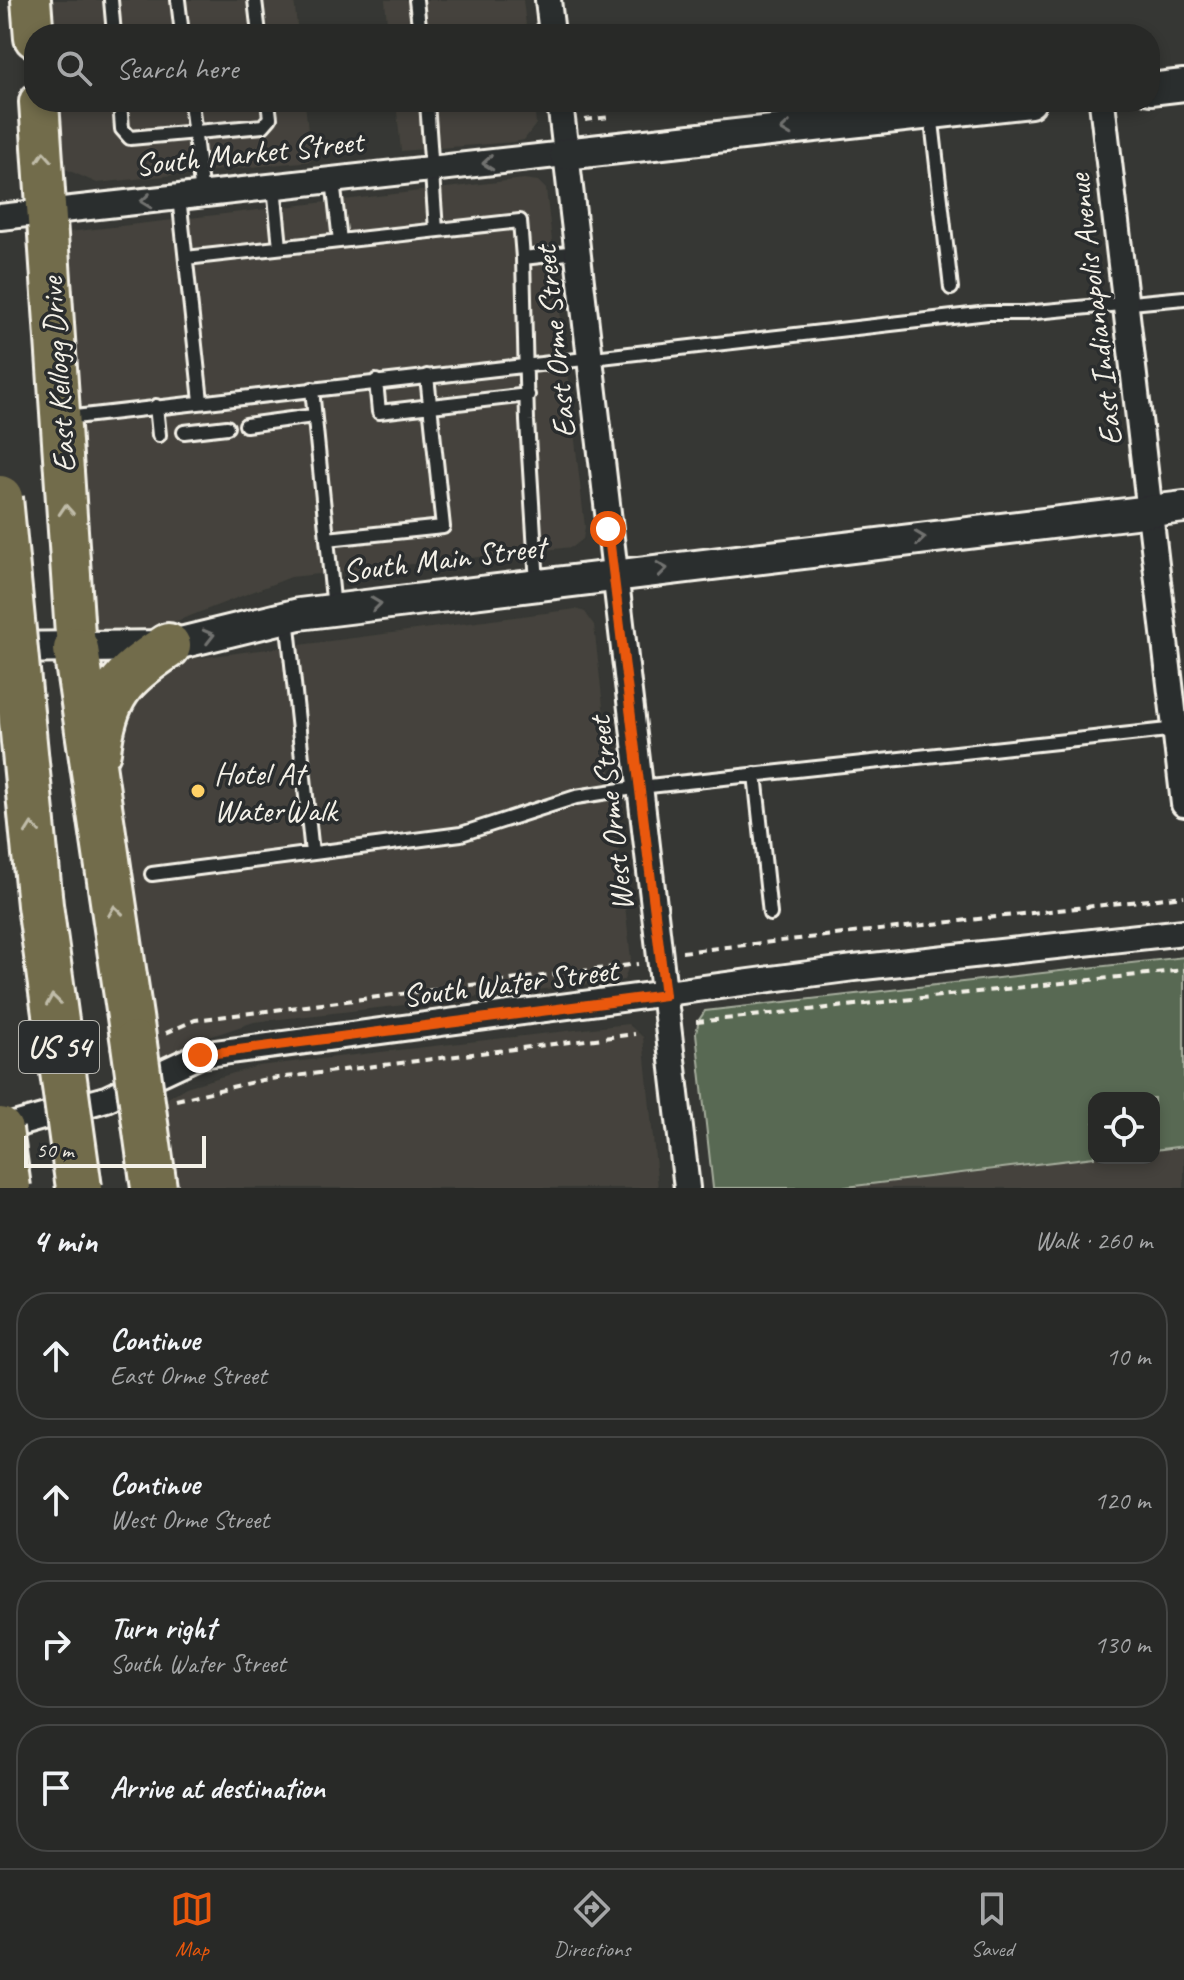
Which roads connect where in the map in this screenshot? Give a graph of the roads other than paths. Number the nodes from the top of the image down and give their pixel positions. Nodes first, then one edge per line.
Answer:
1 (31, 0) edge
2 (40, 0) edge
3 (111, 0) edge
4 (178, 0) edge
5 (255, 0) edge
6 (416, 0) edge
7 (548, 0) edge
8 (33, 24) edge
9 (113, 24) edge
10 (181, 24) edge
11 (258, 24) edge
12 (419, 24) edge
13 (551, 24) edge
14 (1184, 85) edge
15 (1160, 88) edge
16 (40, 112) edge
17 (121, 112) edge
18 (192, 112) edge
19 (268, 112) edge
20 (428, 112) edge
21 (561, 112) edge
22 (940, 112) edge
23 (1103, 112) edge
24 (931, 113) junction
25 (195, 133) junction
26 (565, 154) junction
27 (433, 169) junction
28 (333, 180) junction
29 (274, 186) junction
30 (191, 196) junction
31 (47, 212) junction
32 (0, 217) edge
33 (436, 230) junction
34 (340, 241) junction
35 (280, 247) junction
36 (577, 252) junction
37 (186, 258) junction
38 (523, 258) junction
39 (951, 288) dead end
40 (1184, 298) edge
41 (1126, 305) junction
42 (589, 361) junction
43 (528, 366) junction
44 (427, 376) junction
45 (376, 381) junction
46 (312, 389) junction
47 (528, 395) junction
48 (201, 401) junction
49 (156, 406) junction
50 (429, 406) junction
51 (313, 416) junction
52 (60, 419) junction
53 (245, 421) dead end
54 (227, 423) dead end
55 (190, 431) dead end
56 (159, 435) dead end
57 (0, 498) edge
58 (1184, 507) edge
59 (1151, 510) junction
60 (327, 539) junction
61 (613, 575) junction
62 (537, 584) junction
63 (334, 609) junction
64 (287, 617) junction
65 (168, 646) junction
66 (0, 648) edge
67 (76, 649) junction
68 (1180, 729) edge
69 (755, 774) junction
70 (95, 777) junction
71 (640, 787) junction
72 (1184, 804) edge
73 (312, 853) junction
74 (152, 874) dead end
75 (770, 914) dead end
76 (1184, 932) edge
77 (665, 995) junction
78 (0, 1130) edge
79 (8, 1188) edge
80 (79, 1188) edge
81 (154, 1188) edge
82 (687, 1188) edge

1 - 2 lane
1 - 8 main road
3 - 9 lane
4 - 10 lane
5 - 11 lane
6 - 12 lane
7 - 13 street
14 - 15 street
31 -> 16 main road, East Kellogg Drive
17 - 25 lane
18 - 25 lane
19 - 25 lane
20 - 27 lane
21 - 26 street, East Orme Street
22 - 24 street, South Market Street
23 - 41 street, East Indianapolis Avenue
24 -> 26 street, South Market Street
24 - 39 lane
25 - 30 lane
26 -> 27 street, South Market Street
26 - 36 street, East Orme Street
27 - 28 street, South Market Street
27 - 33 lane
28 - 29 street, South Market Street
28 - 34 lane
29 - 30 street, South Market Street
29 - 35 lane
30 -> 31 street, South Market Street
30 - 37 lane
31 - 32 street, South Market Street
31 - 52 main road, East Kellogg Drive
33 - 34 lane
33 - 38 lane
34 - 35 lane
35 - 37 lane
36 - 38 lane
36 - 42 street, East Orme Street
37 - 48 lane
38 - 43 lane
40 - 41 lane
41 - 42 lane
41 - 59 street, East Indianapolis Avenue
42 - 43 lane
42 - 61 street, East Orme Street
43 - 44 lane
43 - 47 lane
44 - 45 lane
44 - 50 lane
45 - 46 lane
45 - 50 lane
46 - 48 lane
46 - 51 lane
47 - 50 lane
47 - 62 lane
48 - 49 lane
49 - 52 lane
49 - 56 lane
50 - 60 lane
51 - 53 lane
51 - 60 lane
67 -> 52 main road, East Kellogg Drive
54 - 55 lane
80 -> 57 highway, US 54, bridge
58 - 59 street, South Main Street
61 -> 59 street, South Main Street
59 - 68 street, East Indianapolis Avenue
60 - 63 lane
61 - 62 street, South Main Street
61 - 71 street, West Orme Street
63 -> 62 street, South Main Street
63 - 64 street, South Main Street
65 -> 64 street, South Main Street
64 - 73 lane
65 - 67 street, South Main Street
65 - 70 highway
66 - 67 street, South Main Street
67 - 70 highway
68 - 69 lane
68 - 72 street, East Indianapolis Avenue
69 - 71 lane
69 - 75 lane
81 -> 70 highway, bridge
71 - 73 lane
71 - 77 street, West Orme Street
73 - 74 lane
76 - 77 street, South Water Street
77 - 78 street, South Water Street
77 - 82 street, West Orme Street
78 - 79 highway, bridge

